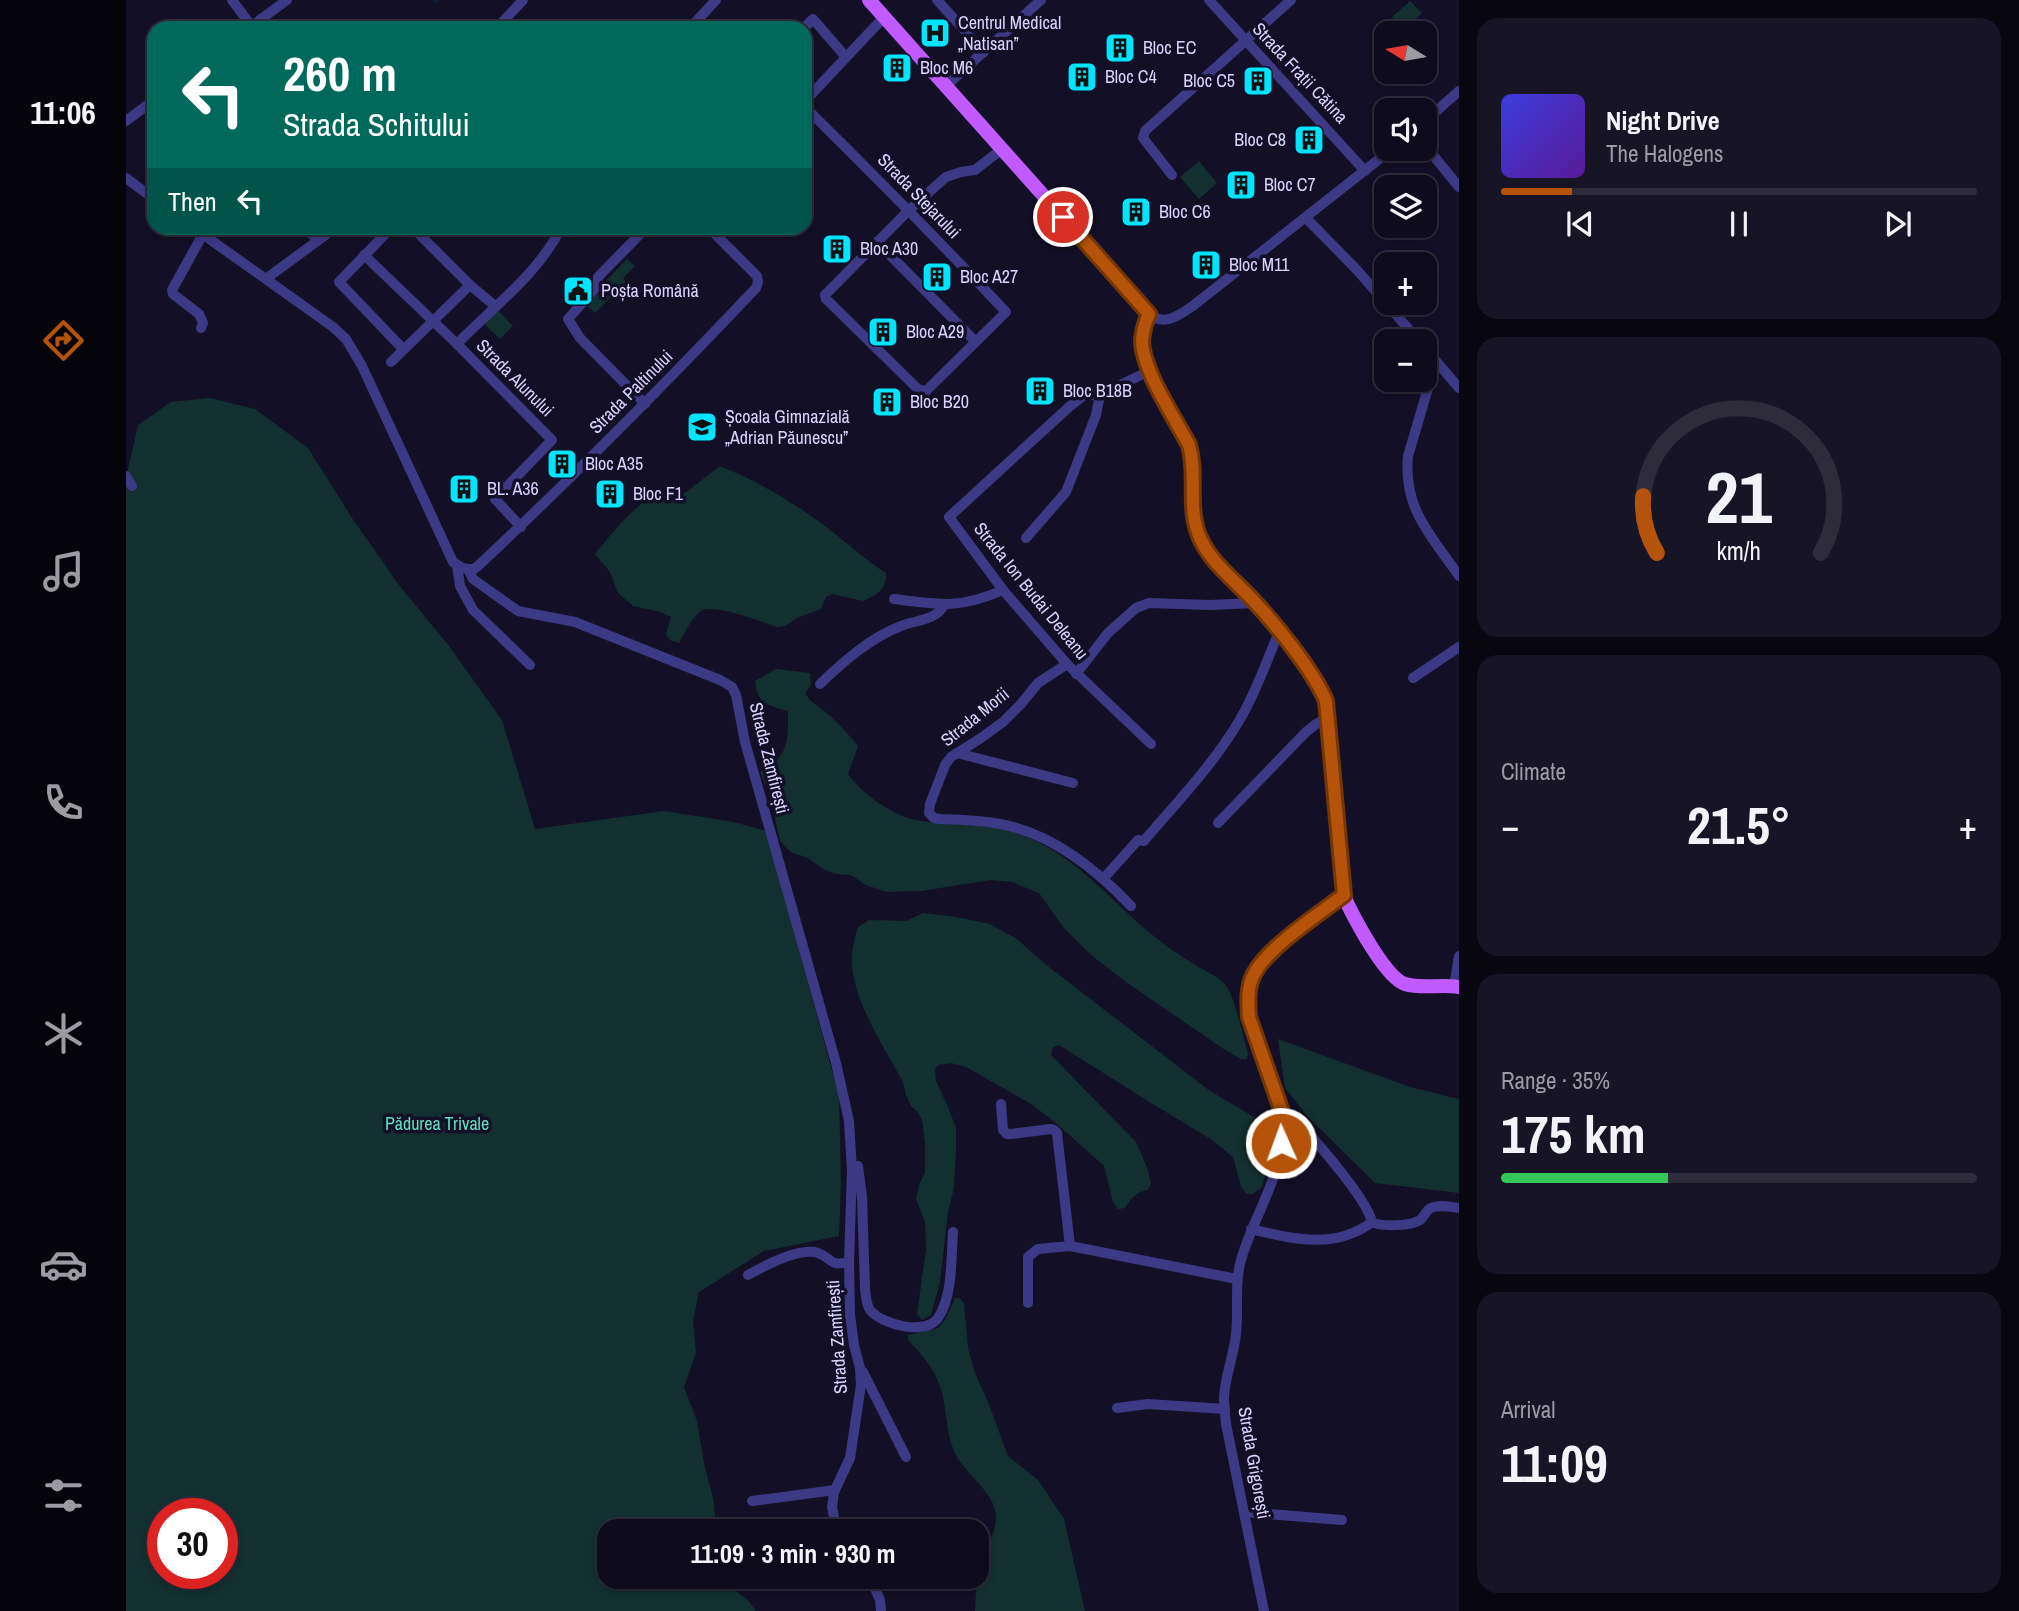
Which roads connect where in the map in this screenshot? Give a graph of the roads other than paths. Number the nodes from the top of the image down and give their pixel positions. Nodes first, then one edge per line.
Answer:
1 (232, 0) edge
2 (287, 0) edge
3 (523, 0) edge
4 (716, 0) edge
5 (937, 0) edge
6 (1041, 0) edge
7 (1209, 0) edge
8 (1291, 0) edge
9 (872, 1) edge
10 (885, 16) junction
11 (247, 21) edge
12 (259, 21) edge
13 (504, 21) edge
14 (696, 21) edge
15 (811, 21) edge
16 (1247, 41) junction
17 (984, 52) junction
18 (845, 57) junction
19 (947, 85) junction
20 (1459, 91) edge
21 (812, 93) edge
22 (147, 105) edge
23 (1437, 110) edge
24 (812, 114) edge
25 (126, 121) edge
26 (1002, 149) junction
27 (1437, 160) edge
28 (1377, 161) edge
29 (1365, 171) junction
30 (1172, 175) dead end
31 (126, 178) edge
32 (1459, 187) edge
33 (147, 194) edge
34 (909, 211) junction
35 (1307, 218) junction
36 (197, 235) edge
37 (205, 235) edge
38 (313, 235) edge
39 (325, 235) edge
40 (384, 235) edge
41 (425, 235) edge
42 (557, 235) edge
43 (639, 235) edge
44 (716, 235) edge
45 (318, 240) junction
46 (877, 242) junction
47 (364, 255) junction
48 (267, 278) junction
49 (470, 285) junction
50 (495, 306) junction
51 (1149, 314) junction
52 (431, 321) junction
53 (201, 328) dead end
54 (1409, 329) edge
55 (975, 341) junction
56 (457, 344) junction
57 (403, 349) junction
58 (391, 362) dead end
59 (1437, 362) edge
60 (1149, 371) junction
61 (1459, 388) edge
62 (1427, 392) edge
63 (1100, 395) junction
64 (645, 404) junction
65 (521, 527) junction
66 (1026, 538) dead end
67 (462, 567) junction
68 (1459, 576) edge
69 (1003, 590) junction
70 (894, 599) dead end
71 (1255, 603) junction
72 (944, 605) junction
73 (1279, 632) junction
74 (1459, 647) edge
75 (1067, 664) junction
76 (530, 665) dead end
77 (1076, 674) junction
78 (1413, 678) dead end
79 (820, 684) dead end
80 (1328, 717) junction
81 (1151, 744) dead end
82 (957, 754) junction
83 (1073, 783) dead end
84 (1218, 823) dead end
85 (1104, 878) junction
86 (1344, 895) junction
87 (1131, 906) dead end
88 (1459, 956) edge
89 (1456, 987) edge
90 (1001, 1104) dead end
91 (1282, 1112) junction
92 (852, 1152) junction
93 (1459, 1208) edge
94 (1372, 1222) junction
95 (1251, 1229) junction
96 (953, 1232) dead end
97 (1070, 1246) junction
98 (849, 1262) junction
99 (748, 1275) dead end
100 (1237, 1279) junction
101 (1028, 1303) dead end
102 (860, 1368) junction
103 (1117, 1408) dead end
104 (1225, 1409) junction
105 (906, 1457) dead end
106 (838, 1486) junction
107 (752, 1501) dead end
108 (1244, 1512) junction
109 (835, 1519) edge
110 (1342, 1520) dead end
111 (875, 1589) edge
112 (881, 1611) edge
113 (1264, 1611) edge

1 - 11 street
2 - 12 street
3 - 13 street
4 - 14 street
5 - 17 street
6 - 17 street
7 - 16 street, Strada Frații Cătina
8 - 16 street
9 - 10 main road
10 - 18 street
10 - 19 main road
15 - 18 street
16 - 29 street, Strada Frații Cătina
16 - 30 street
17 - 19 street
18 - 21 street
19 - 26 main road
20 - 23 street
22 - 25 street
24 - 34 street, Strada Stejarului
26 - 34 street
26 - 51 main road
27 - 32 street
28 - 29 street
29 - 35 street
31 - 33 street
34 - 46 street
34 - 55 street, Strada Stejarului
35 - 51 street
35 - 54 street
36 - 53 street
37 - 48 street, Strada Zamfirești
38 - 45 street
39 - 45 street
40 - 47 street
41 - 49 street
42 - 50 street, Strada Alunului
43 - 64 street
44 - 64 street, Strada Paltinului
45 - 48 street
46 - 55 street
46 - 55 street
47 - 52 street, Strada Alunului
47 - 57 street
48 - 67 street, Strada Zamfirești
49 - 50 street
49 - 52 street
50 - 56 street, Strada Alunului
51 - 60 main road
52 - 56 street, Strada Alunului
52 - 57 street
56 - 65 street, Strada Alunului
57 - 58 street
59 - 61 street
60 - 63 street, Strada Ion Budai Deleanu
60 - 71 main road
62 - 68 street
63 - 66 street
63 - 69 street, Strada Ion Budai Deleanu
64 - 65 street, Strada Paltinului
65 - 67 street, Strada Paltinului
67 - 76 street
67 - 92 street, Strada Zamfirești
69 - 72 street
69 - 75 street, Strada Ion Budai Deleanu
70 - 72 street
71 - 73 main road
71 - 77 street
72 - 79 street
73 - 80 main road
73 - 85 street
74 - 78 street
75 - 77 street, Strada Ion Budai Deleanu
75 - 82 street, Strada Morii
77 - 81 street, Strada Ion Budai Deleanu
80 - 84 street
80 - 86 main road
82 - 83 street
82 - 85 street, Strada Morii
85 - 87 street
86 - 89 main road
86 - 91 street, Strada Grigorești
88 - 89 street
90 - 97 street
91 - 94 street
91 - 95 street, Strada Grigorești
92 - 96 street
92 - 98 street, Strada Zamfirești
93 - 94 street
94 - 95 street
95 - 100 street, Strada Grigorești
97 - 100 street
97 - 101 street
98 - 99 street
98 - 102 street, Strada Zamfirești
100 - 104 street, Strada Grigorești
102 - 105 street
102 - 106 street, Strada Zamfirești
103 - 104 street
104 - 108 street, Strada Grigorești
106 - 107 street
106 - 109 street, Strada Zamfirești
108 - 110 street
108 - 113 street, Strada Grigorești
111 - 112 street

